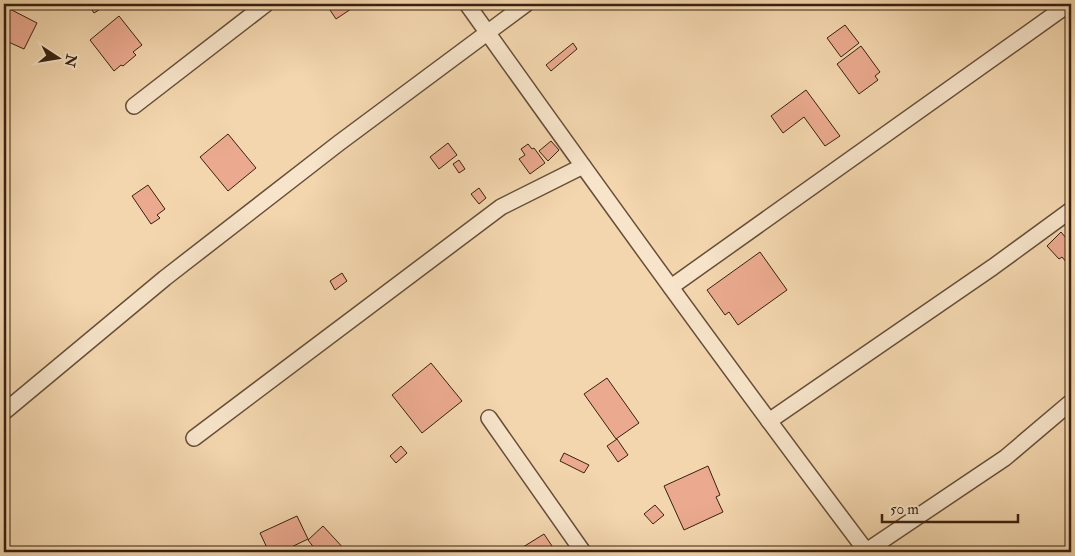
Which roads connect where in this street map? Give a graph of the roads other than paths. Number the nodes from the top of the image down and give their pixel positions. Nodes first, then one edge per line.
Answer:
1 (266, 4) edge
2 (467, 4) edge
3 (526, 4) edge
4 (1069, 4) edge
5 (487, 32) junction
6 (134, 106) dead end
7 (583, 166) junction
8 (1071, 210) edge
9 (671, 287) junction
10 (1071, 402) edge
11 (4, 412) edge
12 (489, 418) dead end
13 (769, 421) junction
14 (194, 438) dead end
15 (583, 552) edge
16 (866, 552) edge

1 - 6 street
2 - 5 street
3 - 5 street
4 - 9 street
5 - 7 street
5 - 11 street
7 - 9 street
7 - 14 street
8 - 13 street
9 - 13 street
10 - 16 street
12 - 15 street
13 - 16 street

